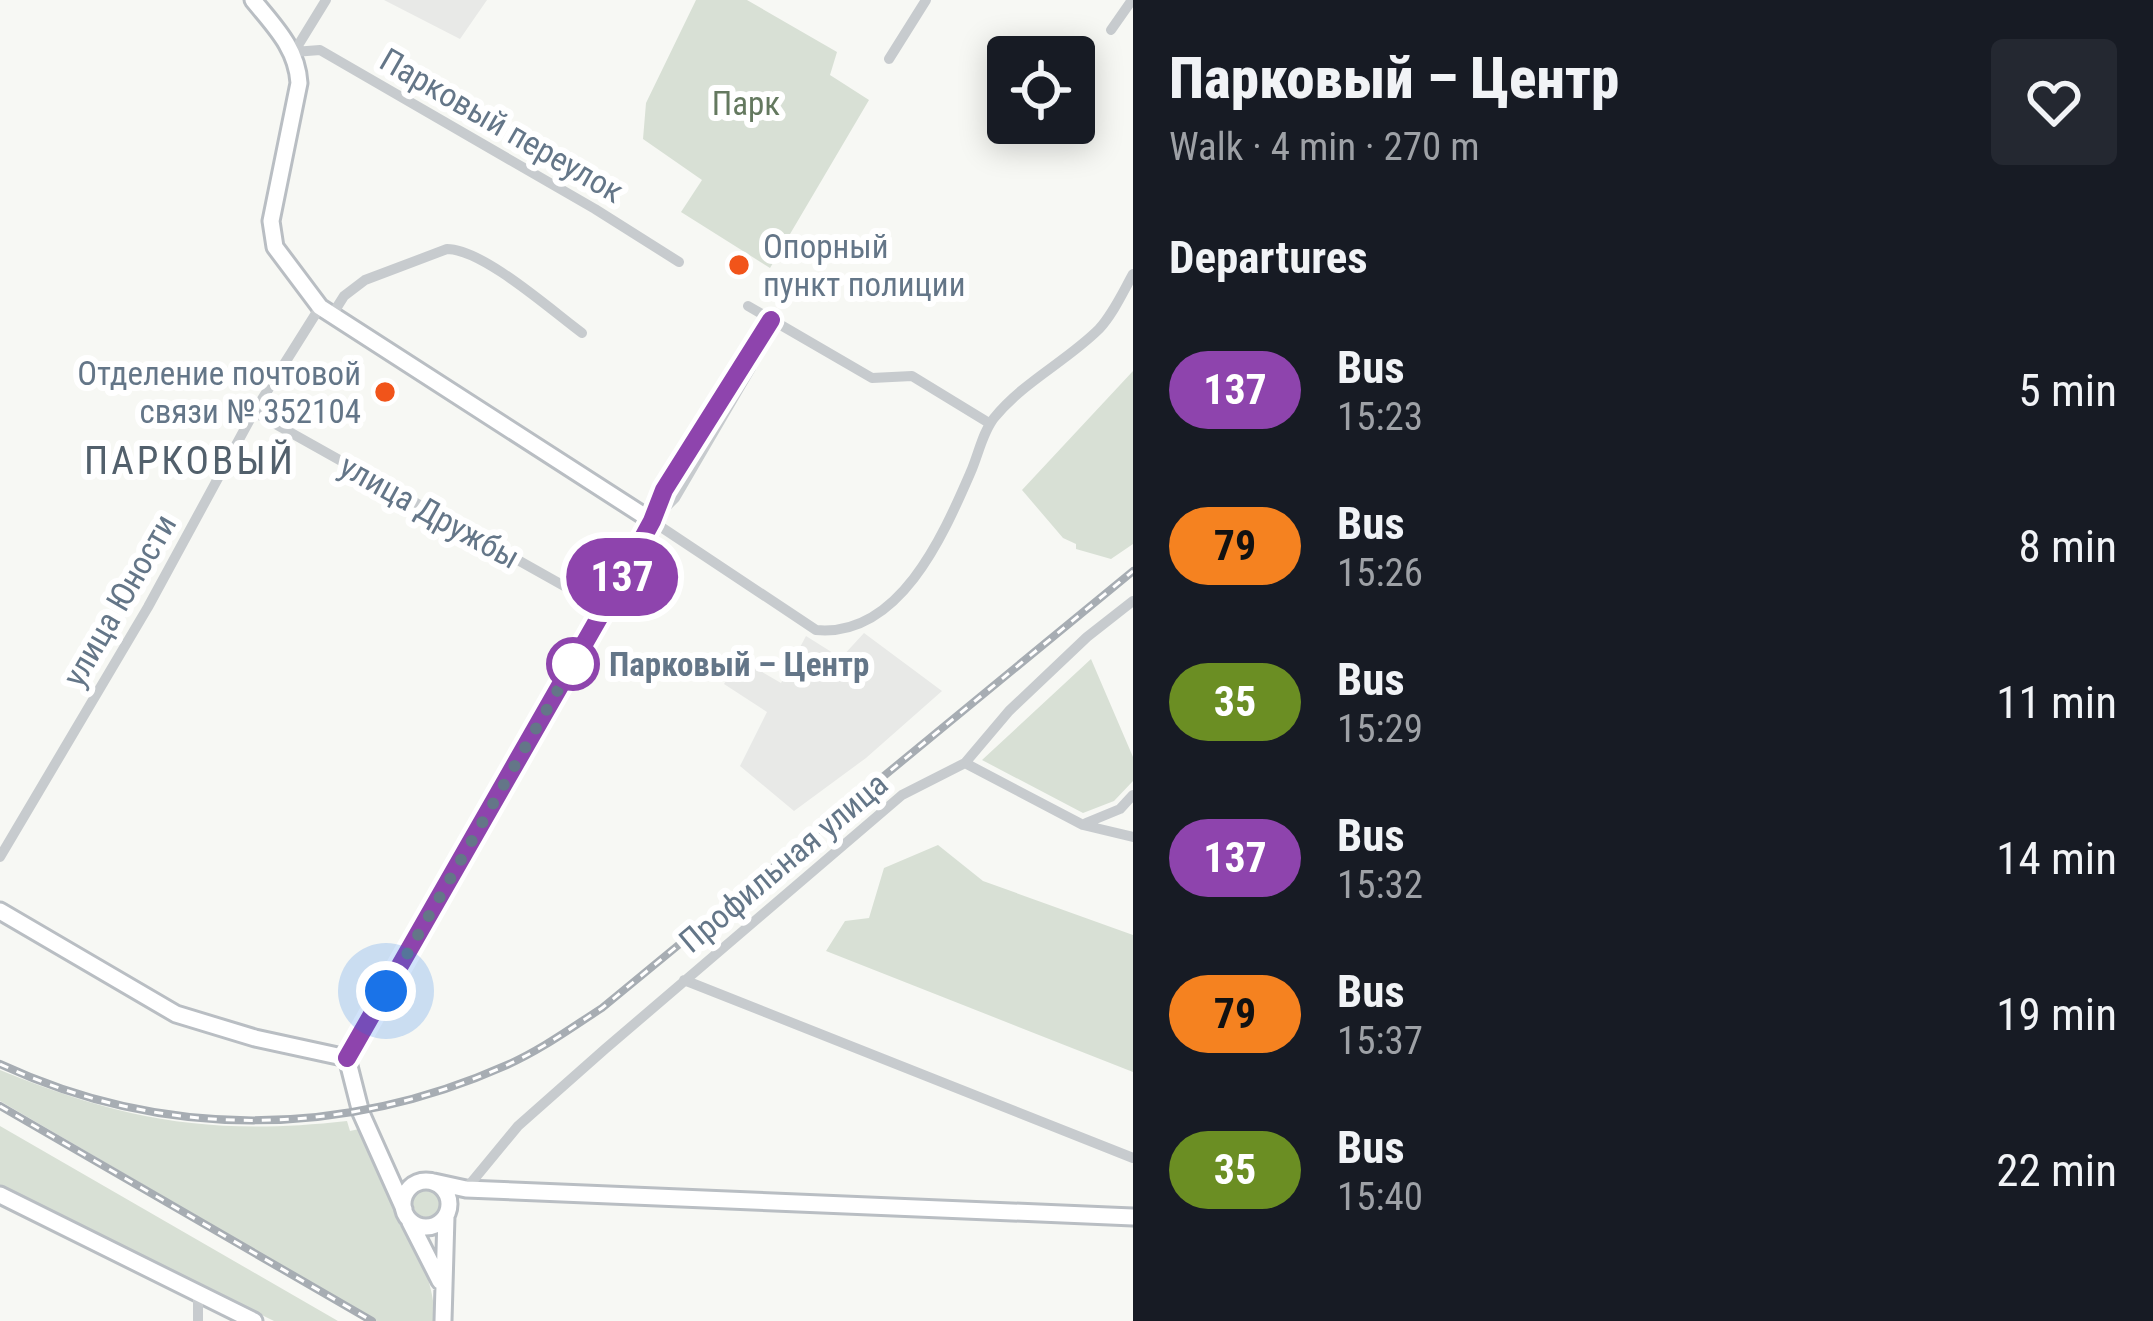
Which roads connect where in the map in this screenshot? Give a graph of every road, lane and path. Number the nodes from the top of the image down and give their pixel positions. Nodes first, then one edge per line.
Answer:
1 (253, 0) edge
2 (326, 0) edge
3 (926, 0) edge
4 (1132, 0) edge
5 (1112, 30) dead end
6 (294, 52) junction
7 (889, 59) dead end
8 (679, 262) dead end
9 (1133, 274) edge
10 (748, 306) dead end
11 (326, 311) junction
12 (771, 320) junction
13 (582, 332) dead end
14 (254, 412) junction
15 (989, 423) junction
16 (652, 521) junction
17 (1133, 601) edge
18 (604, 609) junction
19 (965, 763) junction
20 (1133, 795) edge
21 (1083, 825) junction
22 (1133, 837) edge
23 (0, 857) edge
24 (0, 911) edge
25 (684, 980) junction
26 (347, 1058) junction
27 (1133, 1158) edge
28 (386, 1166) junction
29 (432, 1181) junction
30 (466, 1189) junction
31 (0, 1195) edge
32 (448, 1210) junction
33 (405, 1212) junction
34 (1133, 1217) edge
35 (441, 1284) junction
36 (199, 1293) junction
37 (198, 1321) edge
38 (254, 1321) edge
39 (442, 1321) edge

1 - 6 main road
2 - 6 street
3 - 7 street
4 - 5 street
6 - 8 street, Парковый переулок
6 - 11 main road
9 - 15 street
10 - 12 street
11 - 13 street, улица Юности
11 - 14 street, улица Юности
11 - 16 main road
12 - 15 street
12 - 16 street
14 - 18 street, улица Дружбы
14 - 23 street, улица Юности
15 - 16 street
16 - 18 main road
17 - 19 street, Профильная улица
18 - 26 main road
19 - 21 street
19 - 25 street, Профильная улица
20 - 21 street
21 - 22 street
24 - 26 main road
25 - 27 street, Профильная улица
25 - 30 street, Профильная улица
26 - 28 main road
28 - 29 main road
28 - 33 main road
29 - 30 main road
29 - 32 main road
29 - 33 main road
30 - 32 main road
30 - 34 main road
31 - 36 main road
32 - 33 main road
32 - 35 main road
33 - 35 main road
35 - 39 main road
36 - 37 street
36 - 38 main road

